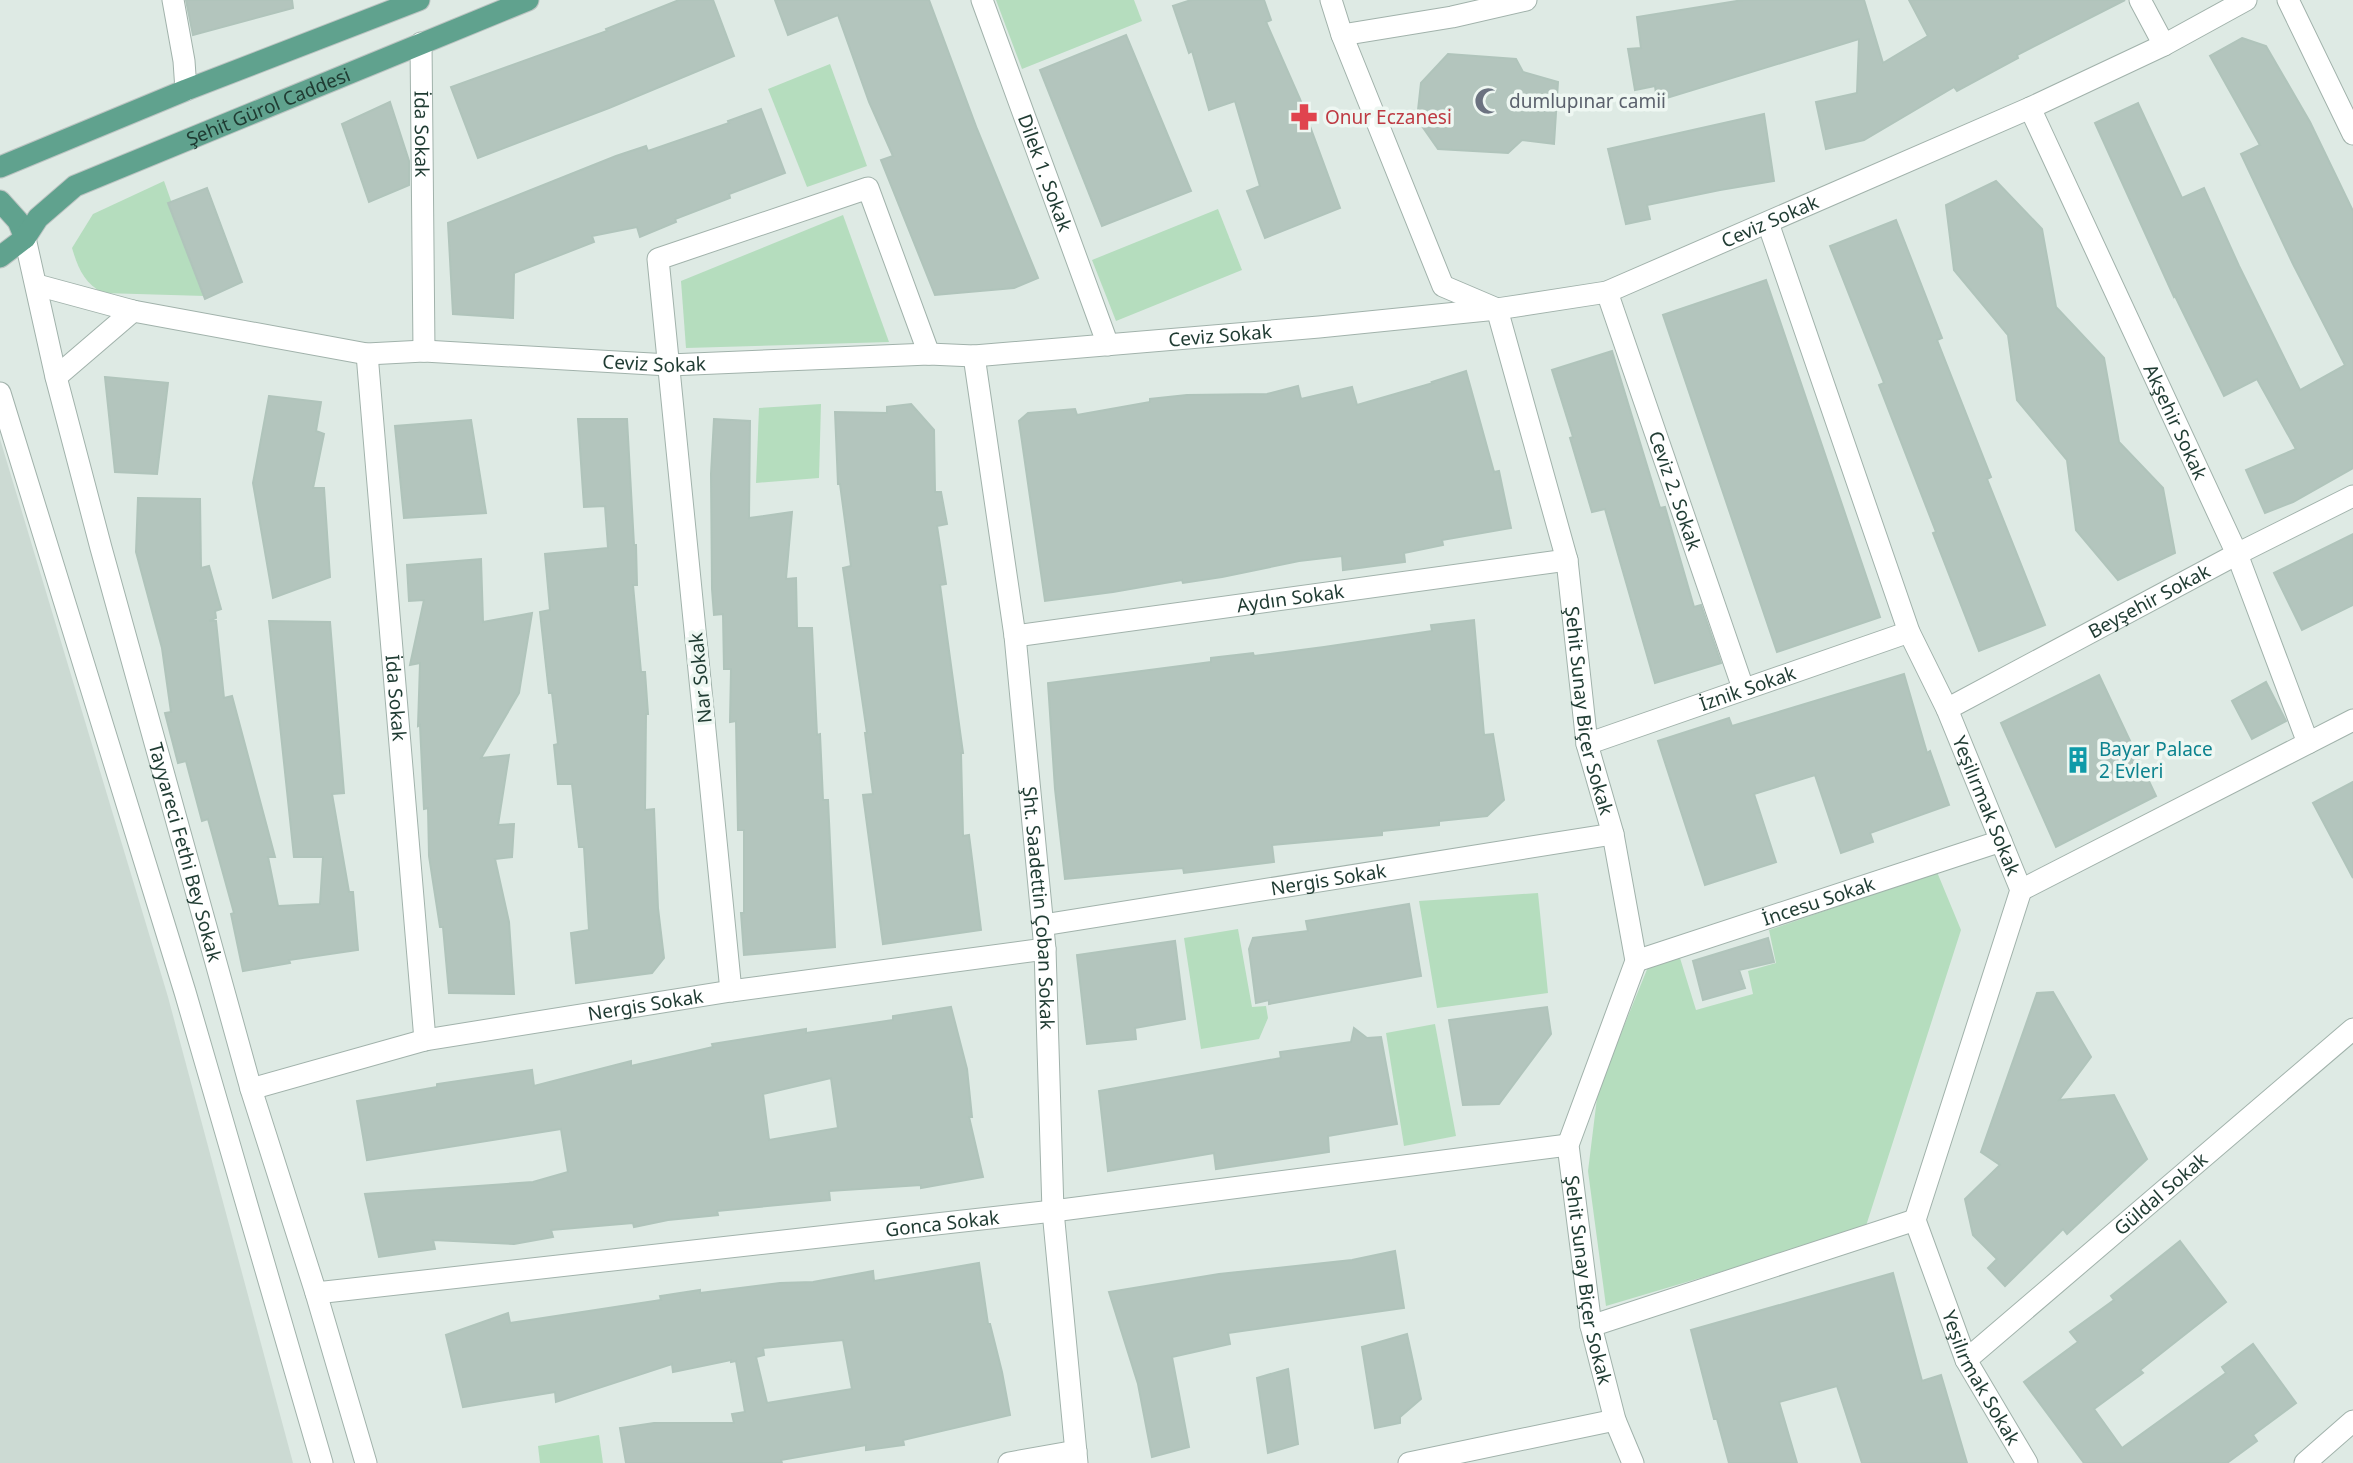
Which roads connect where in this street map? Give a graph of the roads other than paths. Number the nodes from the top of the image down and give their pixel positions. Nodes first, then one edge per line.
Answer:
1 (173, 0) edge
2 (419, 0) edge
3 (528, 0) edge
4 (982, 0) edge
5 (1331, 0) edge
6 (1526, 0) edge
7 (2140, 0) edge
8 (2246, 0) edge
9 (2288, 0) edge
10 (1342, 36) junction
11 (421, 43) junction
12 (2164, 45) junction
13 (186, 90) junction
14 (2030, 108) junction
15 (2353, 134) edge
16 (0, 167) edge
17 (0, 201) edge
18 (1768, 223) junction
19 (25, 238) junction
20 (0, 257) edge
21 (37, 285) junction
22 (1607, 292) junction
23 (1497, 309) junction
24 (133, 311) junction
25 (1108, 345) junction
26 (424, 351) junction
27 (367, 354) junction
28 (929, 354) junction
29 (974, 356) junction
30 (669, 365) junction
31 (56, 377) junction
32 (0, 393) edge
33 (2353, 496) edge
34 (2237, 554) junction
35 (1567, 560) junction
36 (1909, 632) junction
37 (1015, 636) junction
38 (1743, 688) junction
39 (1947, 709) junction
40 (2353, 720) edge
41 (2308, 743) junction
42 (1587, 744) junction
43 (1613, 834) junction
44 (2001, 842) junction
45 (2021, 890) junction
46 (1043, 925) junction
47 (1045, 949) junction
48 (1636, 961) junction
49 (731, 991) junction
50 (2353, 1029) edge
51 (425, 1040) junction
52 (251, 1089) junction
53 (1568, 1144) junction
54 (1053, 1211) junction
55 (1915, 1220) junction
56 (316, 1293) junction
57 (1591, 1326) junction
58 (1966, 1360) junction
59 (1615, 1420) junction
60 (2353, 1421) edge
61 (1077, 1457) edge
62 (322, 1463) edge
63 (366, 1463) edge
64 (1009, 1463) edge
65 (1409, 1463) edge
66 (1633, 1463) edge
67 (2027, 1463) edge
68 (2305, 1463) edge

1 - 13 street
2 - 13 main road
3 - 11 main road, Şehit Gürol Caddesi
4 - 25 street, Dilek 1. Sokak
5 - 10 street
6 - 10 street
7 - 12 street
8 - 12 street, Ceviz Sokak
9 - 15 street
10 - 23 street
11 - 19 main road, Şehit Gürol Caddesi
11 - 26 street, İda Sokak
12 - 14 street, Ceviz Sokak
13 - 16 main road
14 - 18 street, Ceviz Sokak
14 - 34 street, Akşehir Sokak
17 - 19 main road
18 - 22 street, Ceviz Sokak
18 - 36 street, Yeşilırmak Sokak
19 - 20 main road, Şehit Gürol Caddesi
19 - 21 street, Tayyareci Fethi Bey Sokak
21 - 24 street, Ceviz Sokak
21 - 31 street, Tayyareci Fethi Bey Sokak
22 - 23 street, Ceviz Sokak
22 - 38 street, Ceviz 2. Sokak
23 - 25 street, Ceviz Sokak
23 - 35 street, Şehit Sunay Biçer Sokak
24 - 27 street, Ceviz Sokak
24 - 31 street
25 - 29 street, Ceviz Sokak
26 - 27 street, Ceviz Sokak
26 - 30 street, Ceviz Sokak
27 - 51 street, İda Sokak
28 - 29 street, Ceviz Sokak
28 - 30 street, Ceviz Sokak
28 - 30 street, Nar Sokak
29 - 37 street, Şht. Saadettin Çoban Sokak
30 - 49 street, Nar Sokak
31 - 52 street, Tayyareci Fethi Bey Sokak
32 - 62 street, Tayyareci Fethi Bey Sokak
33 - 34 street, Beyşehir Sokak
34 - 39 street, Beyşehir Sokak
34 - 41 street, Akşehir Sokak
35 - 37 street, Aydın Sokak
35 - 42 street, Şehit Sunay Biçer Sokak
36 - 38 street, İznik Sokak
36 - 39 street, Yeşilırmak Sokak
37 - 46 street, Şht. Saadettin Çoban Sokak
38 - 42 street, İznik Sokak
39 - 44 street, Yeşilırmak Sokak
40 - 41 street
41 - 45 street
42 - 43 street, Şehit Sunay Biçer Sokak
43 - 46 street, Nergis Sokak
43 - 48 street, Şehit Sunay Biçer Sokak
44 - 45 street, Yeşilırmak Sokak
44 - 48 street, İncesu Sokak
45 - 55 street, Yeşilırmak Sokak
46 - 47 street, Şht. Saadettin Çoban Sokak
47 - 49 street, Nergis Sokak
47 - 54 street, Şht. Saadettin Çoban Sokak
48 - 53 street, Şehit Sunay Biçer Sokak
49 - 51 street, Nergis Sokak
50 - 58 street, Güldal Sokak
51 - 52 street, Nergis Sokak
52 - 56 street, Tayyareci Fethi Bey Sokak
53 - 54 street, Gonca Sokak
53 - 57 street, Şehit Sunay Biçer Sokak
54 - 56 street, Gonca Sokak
54 - 61 street, Şht. Saadettin Çoban Sokak
55 - 57 street
55 - 58 street, Yeşilırmak Sokak
56 - 63 street, Tayyareci Fethi Bey Sokak
57 - 59 street, Şehit Sunay Biçer Sokak
58 - 67 street, Yeşilırmak Sokak
59 - 65 street
59 - 66 street, Şehit Sunay Biçer Sokak
60 - 68 street
61 - 64 street

